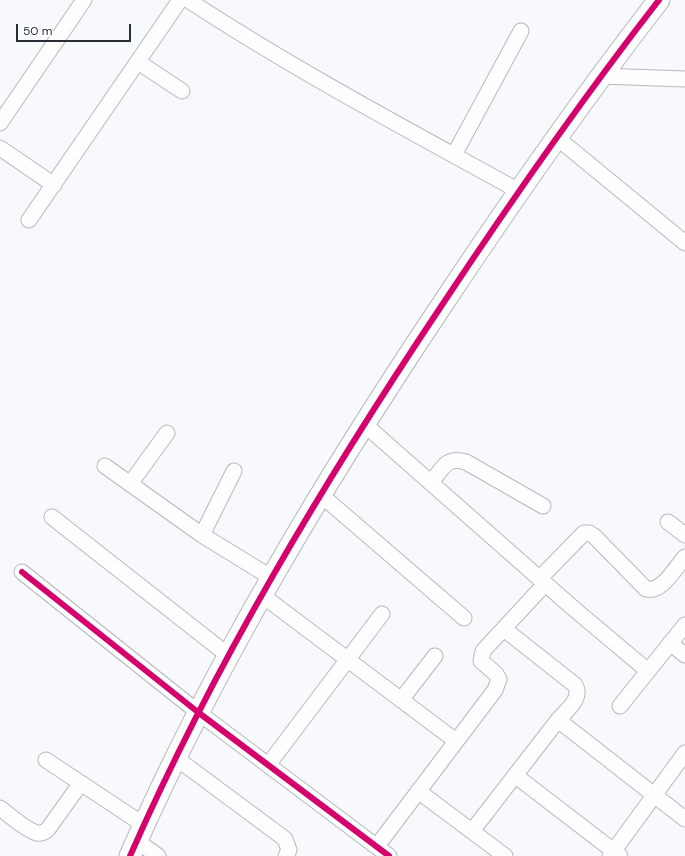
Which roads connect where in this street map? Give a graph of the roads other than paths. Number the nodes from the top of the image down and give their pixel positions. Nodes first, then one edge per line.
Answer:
1 (84, 0) edge
2 (180, 0) edge
3 (188, 0) edge
4 (659, 0) edge
5 (521, 31) dead end
6 (138, 62) junction
7 (600, 76) junction
8 (685, 79) edge
9 (182, 92) dead end
10 (0, 123) edge
11 (556, 137) junction
12 (0, 148) edge
13 (454, 155) junction
14 (54, 185) junction
15 (519, 192) junction
16 (29, 220) dead end
17 (685, 243) edge
18 (364, 424) junction
19 (167, 433) dead end
20 (105, 466) dead end
21 (234, 471) dead end
22 (431, 483) junction
23 (130, 484) junction
24 (321, 495) junction
25 (543, 506) dead end
26 (52, 517) dead end
27 (668, 522) dead end
28 (202, 534) junction
29 (685, 534) edge
30 (685, 557) edge
31 (22, 572) dead end
32 (542, 581) junction
33 (268, 587) junction
34 (382, 614) dead end
35 (464, 618) dead end
36 (685, 624) edge
37 (504, 629) junction
38 (670, 643) junction
39 (685, 655) edge
40 (229, 656) junction
41 (435, 656) dead end
42 (348, 660) junction
43 (648, 671) junction
44 (401, 700) junction
45 (620, 706) dead end
46 (199, 713) junction
47 (558, 720) junction
48 (456, 741) junction
49 (685, 753) edge
50 (176, 758) junction
51 (46, 760) dead end
52 (268, 765) junction
53 (516, 776) junction
54 (81, 783) junction
55 (418, 791) junction
56 (654, 795) junction
57 (0, 808) edge
58 (685, 819) edge
59 (472, 831) junction
60 (137, 841) edge
61 (377, 846) junction
62 (614, 854) edge
63 (158, 856) edge
64 (286, 856) edge
65 (389, 856) edge
66 (505, 856) edge

1 - 10 street
2 - 6 street
3 - 13 street
4 - 7 street
5 - 13 street
6 - 9 street
6 - 14 street
7 - 8 street
7 - 11 street
11 - 15 street
11 - 17 street
12 - 14 street
13 - 15 street
14 - 16 street
15 - 18 street
18 - 22 street
18 - 24 street
19 - 23 street
20 - 23 street
21 - 28 street
22 - 25 street
22 - 32 street
23 - 28 street
24 - 33 street
24 - 35 street
26 - 40 street
27 - 29 street
28 - 33 street
30 - 32 street
31 - 46 street
32 - 37 street
32 - 43 street
33 - 40 street
33 - 42 street
34 - 42 street
36 - 38 street
37 - 47 street
37 - 48 street
38 - 39 street
38 - 43 street
40 - 46 street
41 - 44 street
42 - 44 street
42 - 52 street
43 - 45 street
44 - 48 street
46 - 50 street
46 - 52 street
47 - 53 street
47 - 56 street
48 - 55 street
49 - 56 street
50 - 60 street
50 - 64 street
51 - 54 street
52 - 61 street
53 - 59 street
53 - 62 street
54 - 57 street
54 - 60 street
55 - 59 street
55 - 61 street
56 - 58 street
56 - 62 street
59 - 66 street
60 - 63 street
61 - 65 street

